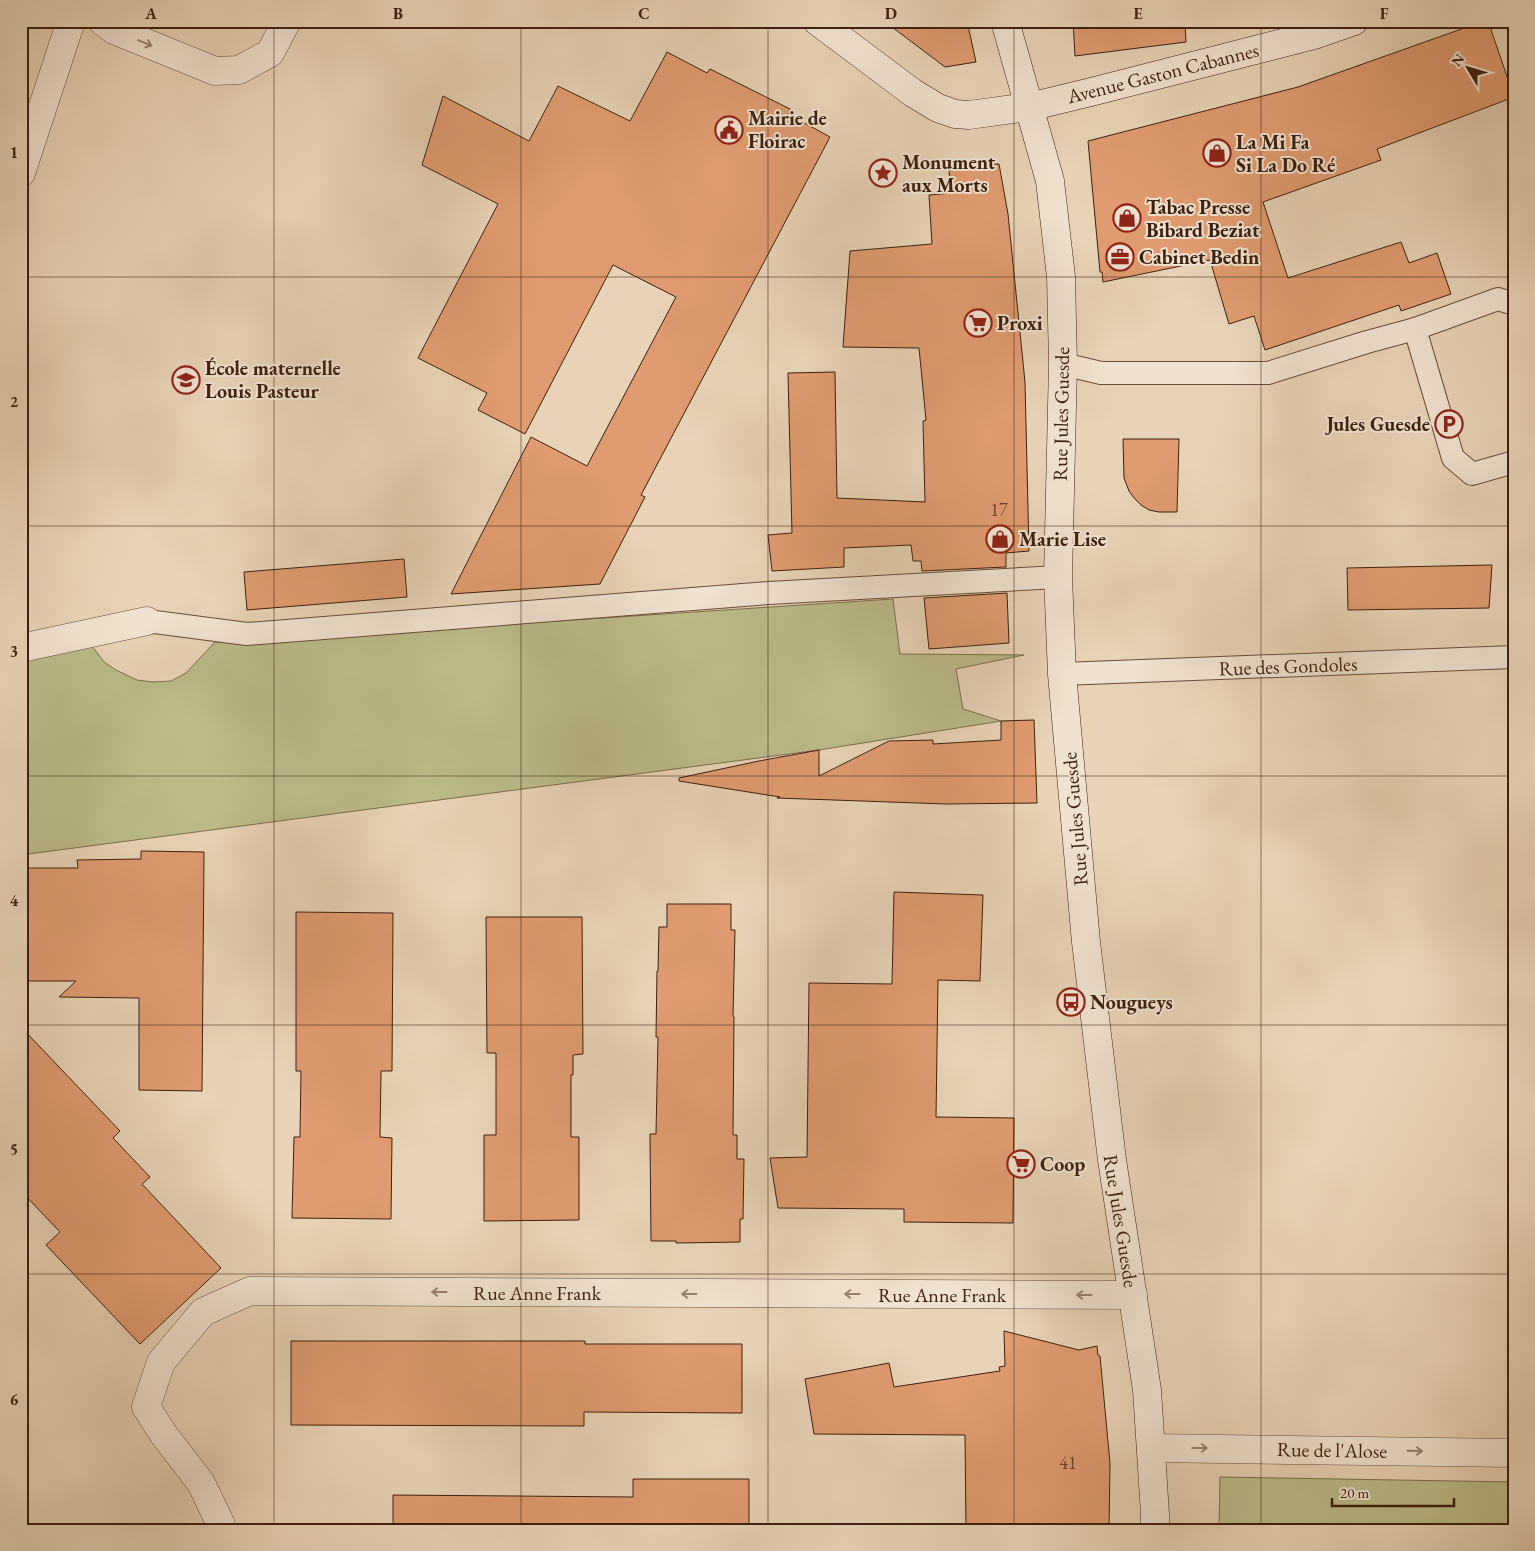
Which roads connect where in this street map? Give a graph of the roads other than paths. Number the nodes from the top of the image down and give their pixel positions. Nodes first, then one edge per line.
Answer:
1 (71, 21) edge
2 (102, 21) edge
3 (287, 21) edge
4 (817, 21) edge
5 (1005, 21) edge
6 (1354, 21) edge
7 (1029, 107) junction
8 (21, 173) edge
9 (1514, 304) edge
10 (1415, 329) junction
11 (1063, 364) junction
12 (1514, 462) edge
13 (1058, 577) junction
14 (147, 621) joint
15 (21, 648) edge
16 (1514, 657) edge
17 (1062, 674) junction
18 (1133, 1296) junction
19 (1151, 1448) junction
20 (1514, 1453) edge
21 (221, 1530) edge
22 (1155, 1530) edge

1 - 8 street
2 -> 3 street
4 - 7 street, Avenue Gaston Cabannes
5 - 7 street, Rue Jules Guesde
6 - 7 street, Avenue Gaston Cabannes
7 - 11 street, Rue Jules Guesde
9 - 10 lane
10 - 11 lane
10 - 12 lane
11 - 13 street, Rue Jules Guesde
13 - 14 lane
13 - 17 street, Rue Jules Guesde
14 - 15 street
16 - 17 lane, Rue des Gondoles
17 - 18 street, Rue Jules Guesde
18 - 19 street, Rue Jules Guesde
18 -> 21 street, Rue Anne Frank
19 -> 20 street, Rue de l'Alose
19 - 22 street, Rue Jules Guesde

